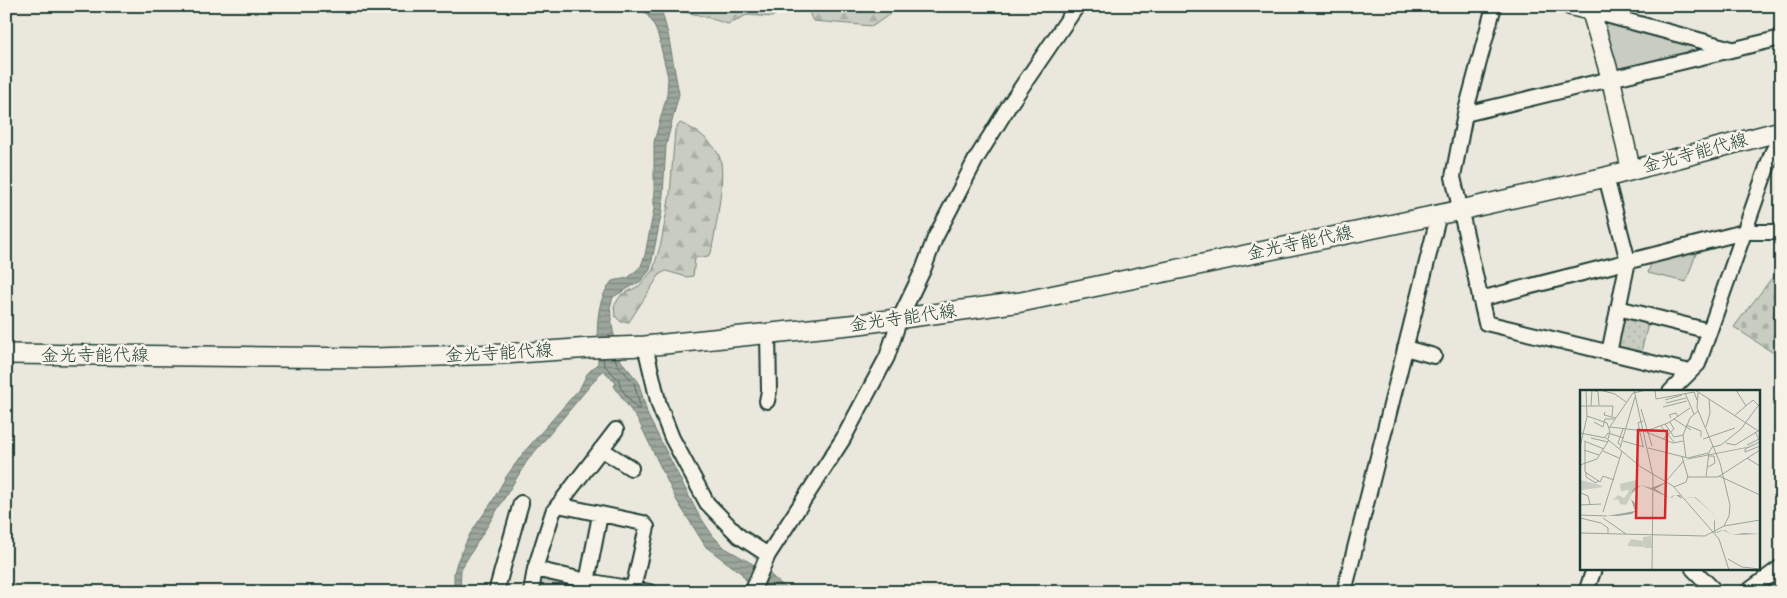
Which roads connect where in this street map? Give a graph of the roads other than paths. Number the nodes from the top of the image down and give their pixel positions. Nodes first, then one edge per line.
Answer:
1 (1076, 6) edge
2 (1494, 6) edge
3 (1571, 6) edge
4 (1591, 9) edge
5 (1781, 38) edge
6 (1735, 50) junction
7 (1611, 79) junction
8 (1466, 114) junction
9 (1781, 131) edge
10 (1781, 136) edge
11 (1631, 170) junction
12 (1606, 177) junction
13 (1461, 210) junction
14 (1439, 214) junction
15 (1744, 232) junction
16 (1781, 232) edge
17 (1628, 261) junction
18 (1480, 299) junction
19 (1618, 308) junction
20 (900, 318) junction
21 (1709, 330) junction
22 (768, 333) junction
23 (645, 346) junction
24 (1405, 348) junction
25 (1609, 353) junction
26 (6, 354) edge
27 (1434, 356) dead end
28 (1690, 372) junction
29 (1672, 390) edge
30 (767, 401) dead end
31 (616, 430) dead end
32 (601, 449) junction
33 (631, 468) dead end
34 (521, 503) dead end
35 (558, 504) junction
36 (600, 515) junction
37 (768, 555) junction
38 (1781, 567) edge
39 (535, 570) junction
40 (1594, 570) edge
41 (1694, 570) edge
42 (586, 586) edge
43 (633, 589) junction
44 (496, 592) edge
45 (531, 592) edge
46 (650, 592) edge
47 (752, 592) edge
48 (1344, 592) edge
49 (1586, 592) edge
50 (1716, 592) edge
51 (1747, 592) edge

1 - 20 street
2 - 8 street
3 - 4 street
4 - 6 street
4 - 7 street
5 - 6 street
6 - 7 street
7 - 8 street
7 - 11 street
8 - 13 street
9 - 11 main road, 金光寺能代線
10 - 15 street
11 - 12 main road, 金光寺能代線
12 - 13 main road, 金光寺能代線
12 - 17 street
13 - 14 main road, 金光寺能代線
13 - 18 street
14 - 20 main road, 金光寺能代線
14 - 24 street
15 - 16 street
15 - 17 street
15 - 21 street
17 - 18 street
17 - 19 street
18 - 25 street
19 - 21 street
19 - 25 street
20 - 22 main road, 金光寺能代線
20 - 37 street
21 - 28 street
22 - 23 main road, 金光寺能代線
22 - 30 street
23 - 26 main road, 金光寺能代線
23 - 37 street
24 - 27 street
24 - 48 street
25 - 28 street
28 - 29 street
31 - 32 street
32 - 33 street
32 - 35 street
34 - 44 street
35 - 36 street
35 - 39 street
36 - 42 street
36 - 43 street
37 - 47 street
38 - 51 street
39 - 42 street
39 - 45 street
40 - 49 street
41 - 50 street
42 - 43 street
43 - 46 street

